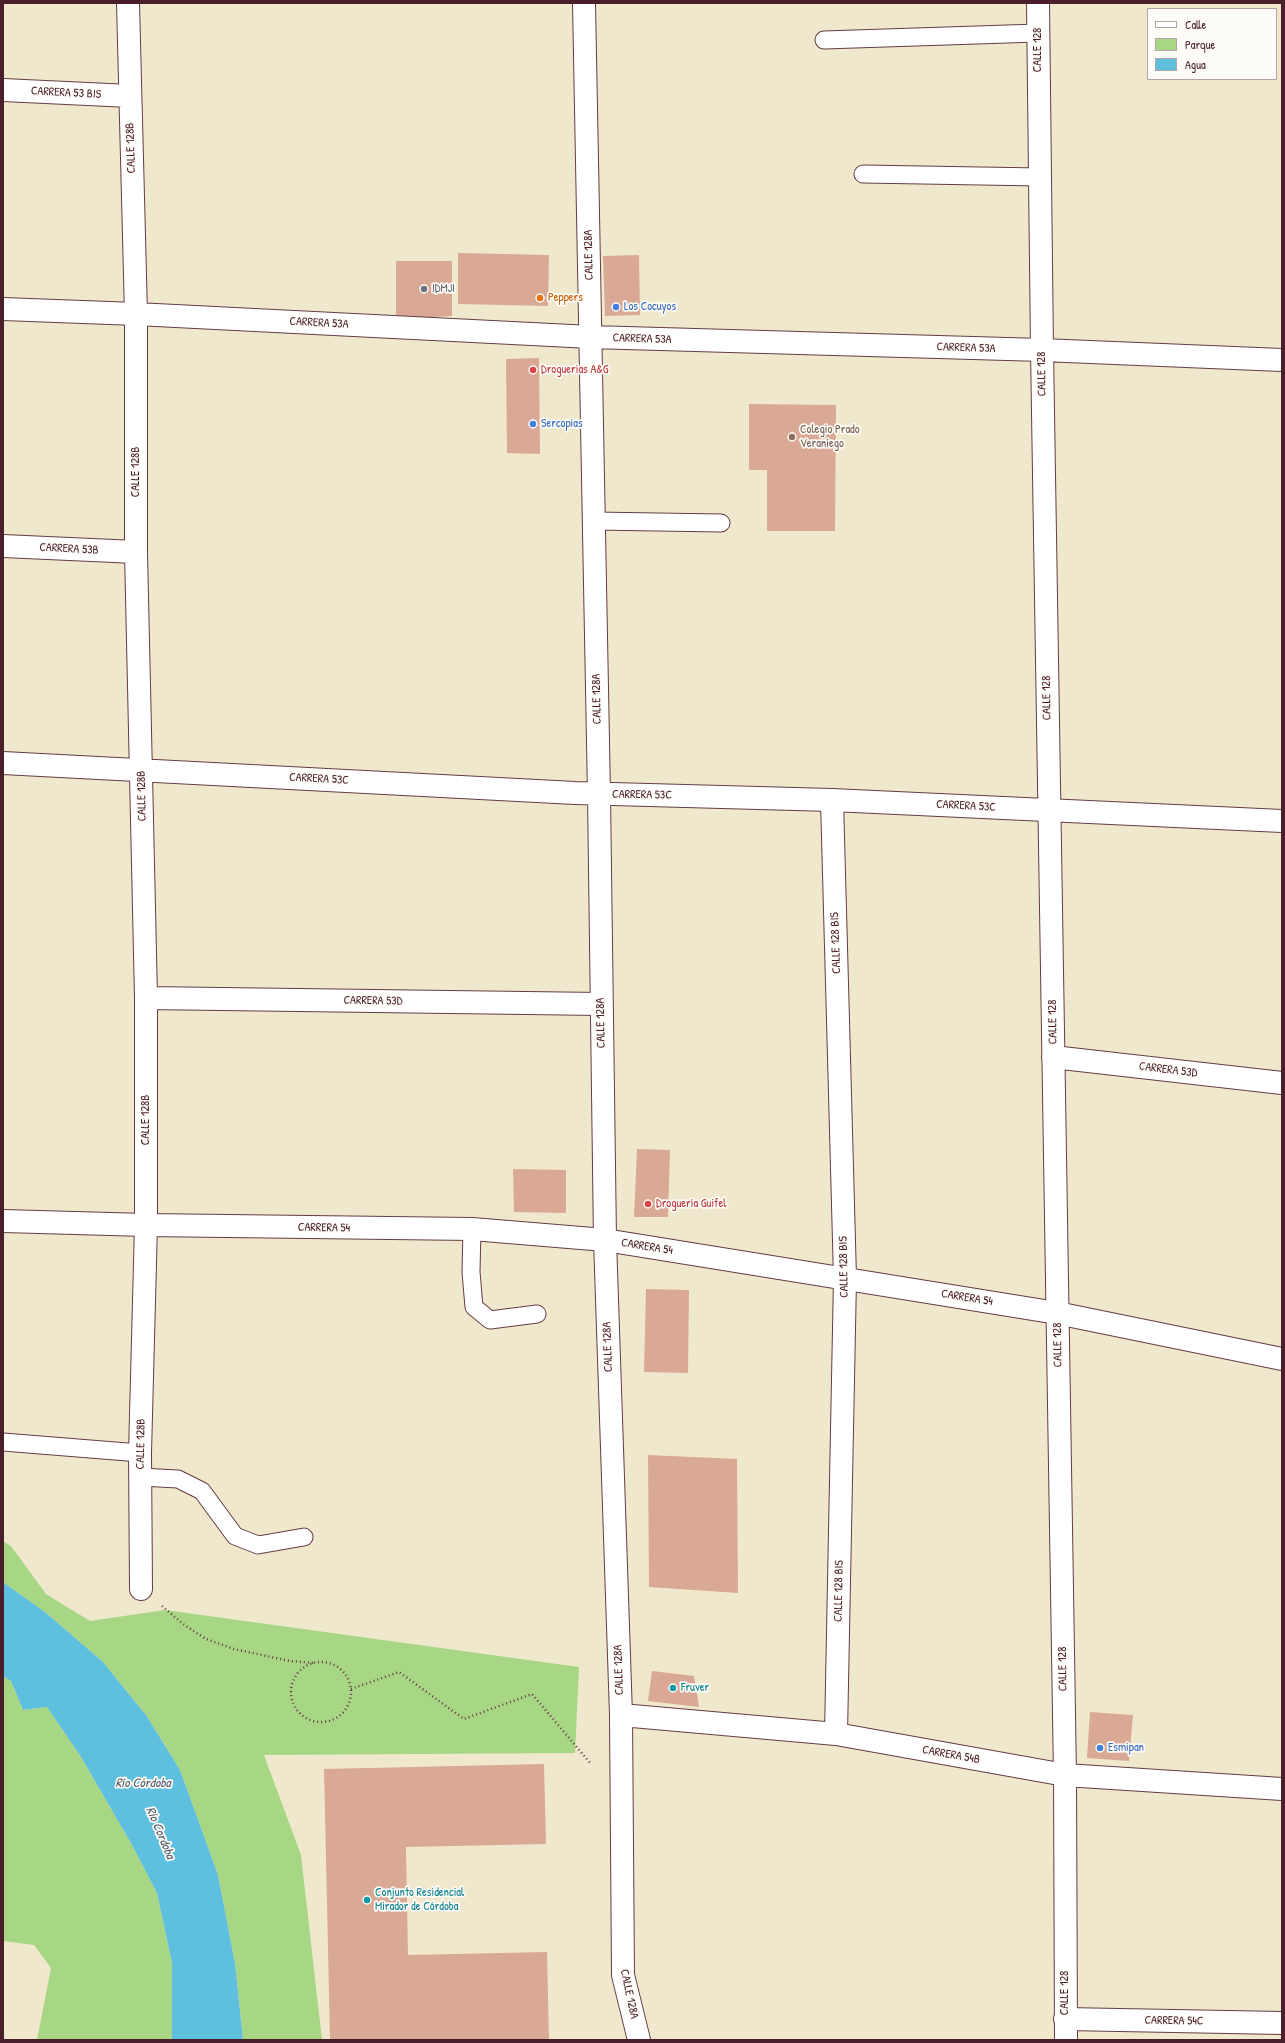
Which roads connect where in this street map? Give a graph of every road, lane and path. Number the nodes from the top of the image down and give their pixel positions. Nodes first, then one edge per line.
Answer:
1 (128, 3) edge
2 (584, 3) edge
3 (1038, 3) edge
4 (1038, 33) junction
5 (824, 40) dead end
6 (3, 90) edge
7 (130, 96) junction
8 (863, 174) dead end
9 (1040, 177) junction
10 (3, 309) edge
11 (136, 314) junction
12 (591, 337) junction
13 (1042, 350) junction
14 (1282, 360) edge
15 (594, 521) junction
16 (721, 523) dead end
17 (3, 546) edge
18 (136, 552) junction
19 (3, 762) edge
20 (142, 769) junction
21 (599, 794) junction
22 (832, 800) junction
23 (1049, 810) junction
24 (1282, 821) edge
25 (146, 998) junction
26 (601, 1004) junction
27 (1053, 1057) junction
28 (1282, 1083) edge
29 (3, 1221) edge
30 (146, 1225) junction
31 (472, 1229) junction
32 (604, 1240) junction
33 (845, 1278) junction
34 (1057, 1313) junction
35 (537, 1314) dead end
36 (1282, 1359) edge
37 (3, 1442) edge
38 (140, 1453) junction
39 (140, 1477) junction
40 (304, 1537) dead end
41 (141, 1589) joint
42 (314, 1663) junction
43 (351, 1689) junction
44 (621, 1715) junction
45 (836, 1734) junction
46 (591, 1764) dead end
47 (1065, 1775) junction
48 (1282, 1789) edge
49 (1065, 2019) junction
50 (1282, 2023) edge
51 (639, 2040) edge
52 (1066, 2040) edge

1 - 7 street, CALLE 128B
2 - 12 street, CALLE 128A
3 - 4 street, CALLE 128
4 - 5 lane
4 - 9 street, CALLE 128
6 - 7 street, CARRERA 53 BIS
7 - 11 street, CALLE 128B
8 - 9 lane
9 - 13 street, CALLE 128
10 - 11 street, CARRERA 53A
11 - 12 street, CARRERA 53A
11 - 18 street, CALLE 128B
12 - 13 street, CARRERA 53A
12 - 15 street, CALLE 128A
13 - 14 street, CARRERA 53A
13 - 23 street, CALLE 128
15 - 16 lane
15 - 21 street, CALLE 128A
17 - 18 street, CARRERA 53B
18 - 20 street, CALLE 128B
19 - 20 street, CARRERA 53C
20 - 21 street, CARRERA 53C
20 - 25 street, CALLE 128B
21 - 22 street, CARRERA 53C
21 - 26 street, CALLE 128A
22 - 23 street, CARRERA 53C
22 - 33 street, CALLE 128 BIS
23 - 24 street, CARRERA 53C
23 - 27 street, CALLE 128
25 - 26 street, CARRERA 53D
25 - 30 street, CALLE 128B
26 - 32 street, CALLE 128A
27 - 28 street, CARRERA 53D
27 - 34 street, CALLE 128
29 - 30 street, CARRERA 54
30 - 31 street, CARRERA 54
30 - 38 street, CALLE 128B
31 - 32 street, CARRERA 54
31 - 35 lane
32 - 33 street, CARRERA 54
32 - 44 street, CALLE 128A
33 - 34 street, CARRERA 54
33 - 45 street, CALLE 128 BIS
34 - 36 street, CARRERA 54
34 - 47 street, CALLE 128
37 - 38 lane
38 - 39 street, CALLE 128B
39 - 40 lane
39 - 41 street, CALLE 128B
41 - 42 path
42 - 43 path
42 - 43 path
43 - 46 path
44 - 45 street, CARRERA 54B
44 - 51 street, CALLE 128A
45 - 47 street, CARRERA 54B
47 - 48 street, CARRERA 54B
47 - 49 street, CALLE 128
49 - 50 street, CARRERA 54C
49 - 52 street, CALLE 128

